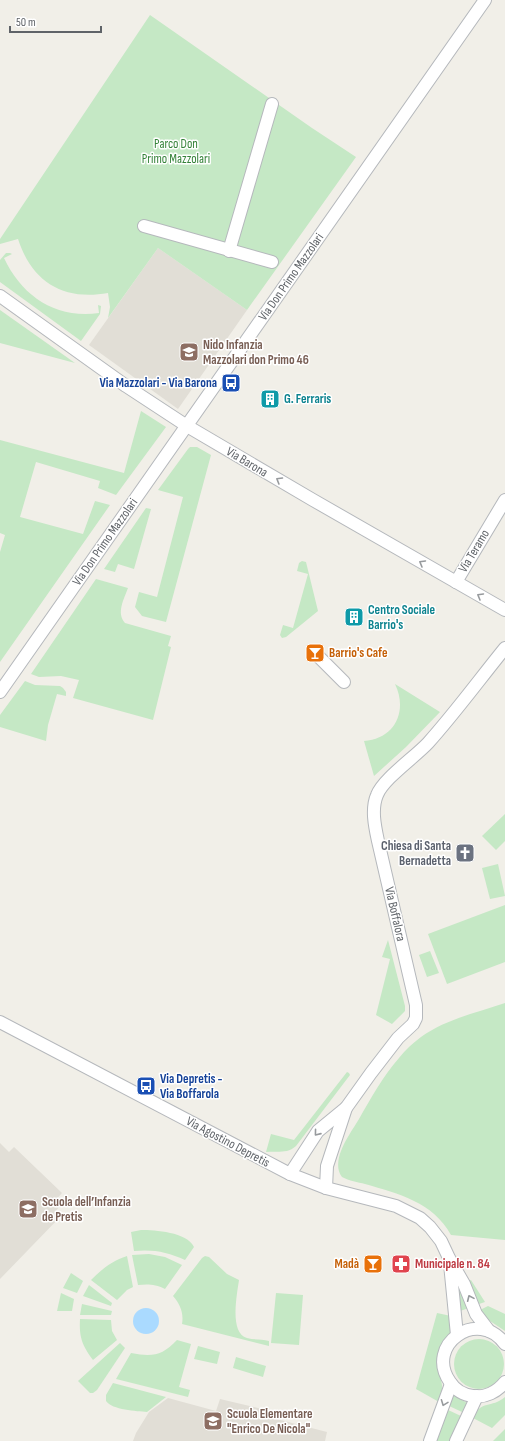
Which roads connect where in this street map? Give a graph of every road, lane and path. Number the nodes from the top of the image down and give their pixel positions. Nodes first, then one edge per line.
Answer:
1 (485, 0) edge
2 (272, 104) dead end
3 (144, 226) dead end
4 (229, 250) junction
5 (272, 262) dead end
6 (0, 296) edge
7 (187, 426) junction
8 (505, 500) edge
9 (456, 582) junction
10 (505, 610) edge
11 (505, 648) edge
12 (319, 657) dead end
13 (344, 682) dead end
14 (0, 692) edge
15 (0, 1022) edge
16 (346, 1108) junction
17 (290, 1174) junction
18 (326, 1188) junction
19 (449, 1258) junction
20 (489, 1331) junction
21 (458, 1335) junction
22 (504, 1341) edge
23 (505, 1382) edge
24 (451, 1384) junction
25 (477, 1396) junction
26 (430, 1441) edge
27 (456, 1441) edge

1 - 7 street, Via Don Primo Mazzolari
2 - 4 street
3 - 4 street
4 - 5 street
6 - 7 street, Via Barona
9 -> 7 street, Via Barona
7 - 14 street, Via Don Primo Mazzolari
8 - 9 street, Via Teramo
10 -> 9 street, Via Barona
11 - 16 street, Via Boffalora
12 - 13 street
15 - 17 street, Via Agostino Depretis
16 -> 17 street, Via Boffalora
16 - 18 street, Via Boffalora
17 - 18 street, Via Agostino Depretis
18 - 19 street, Via Agostino Depretis
20 -> 19 street, Via Agostino Depretis
19 - 21 street, Via Agostino Depretis
20 - 21 street
20 - 22 street
21 - 24 street
23 - 25 street
24 - 25 street
24 -> 26 street
25 - 27 street

